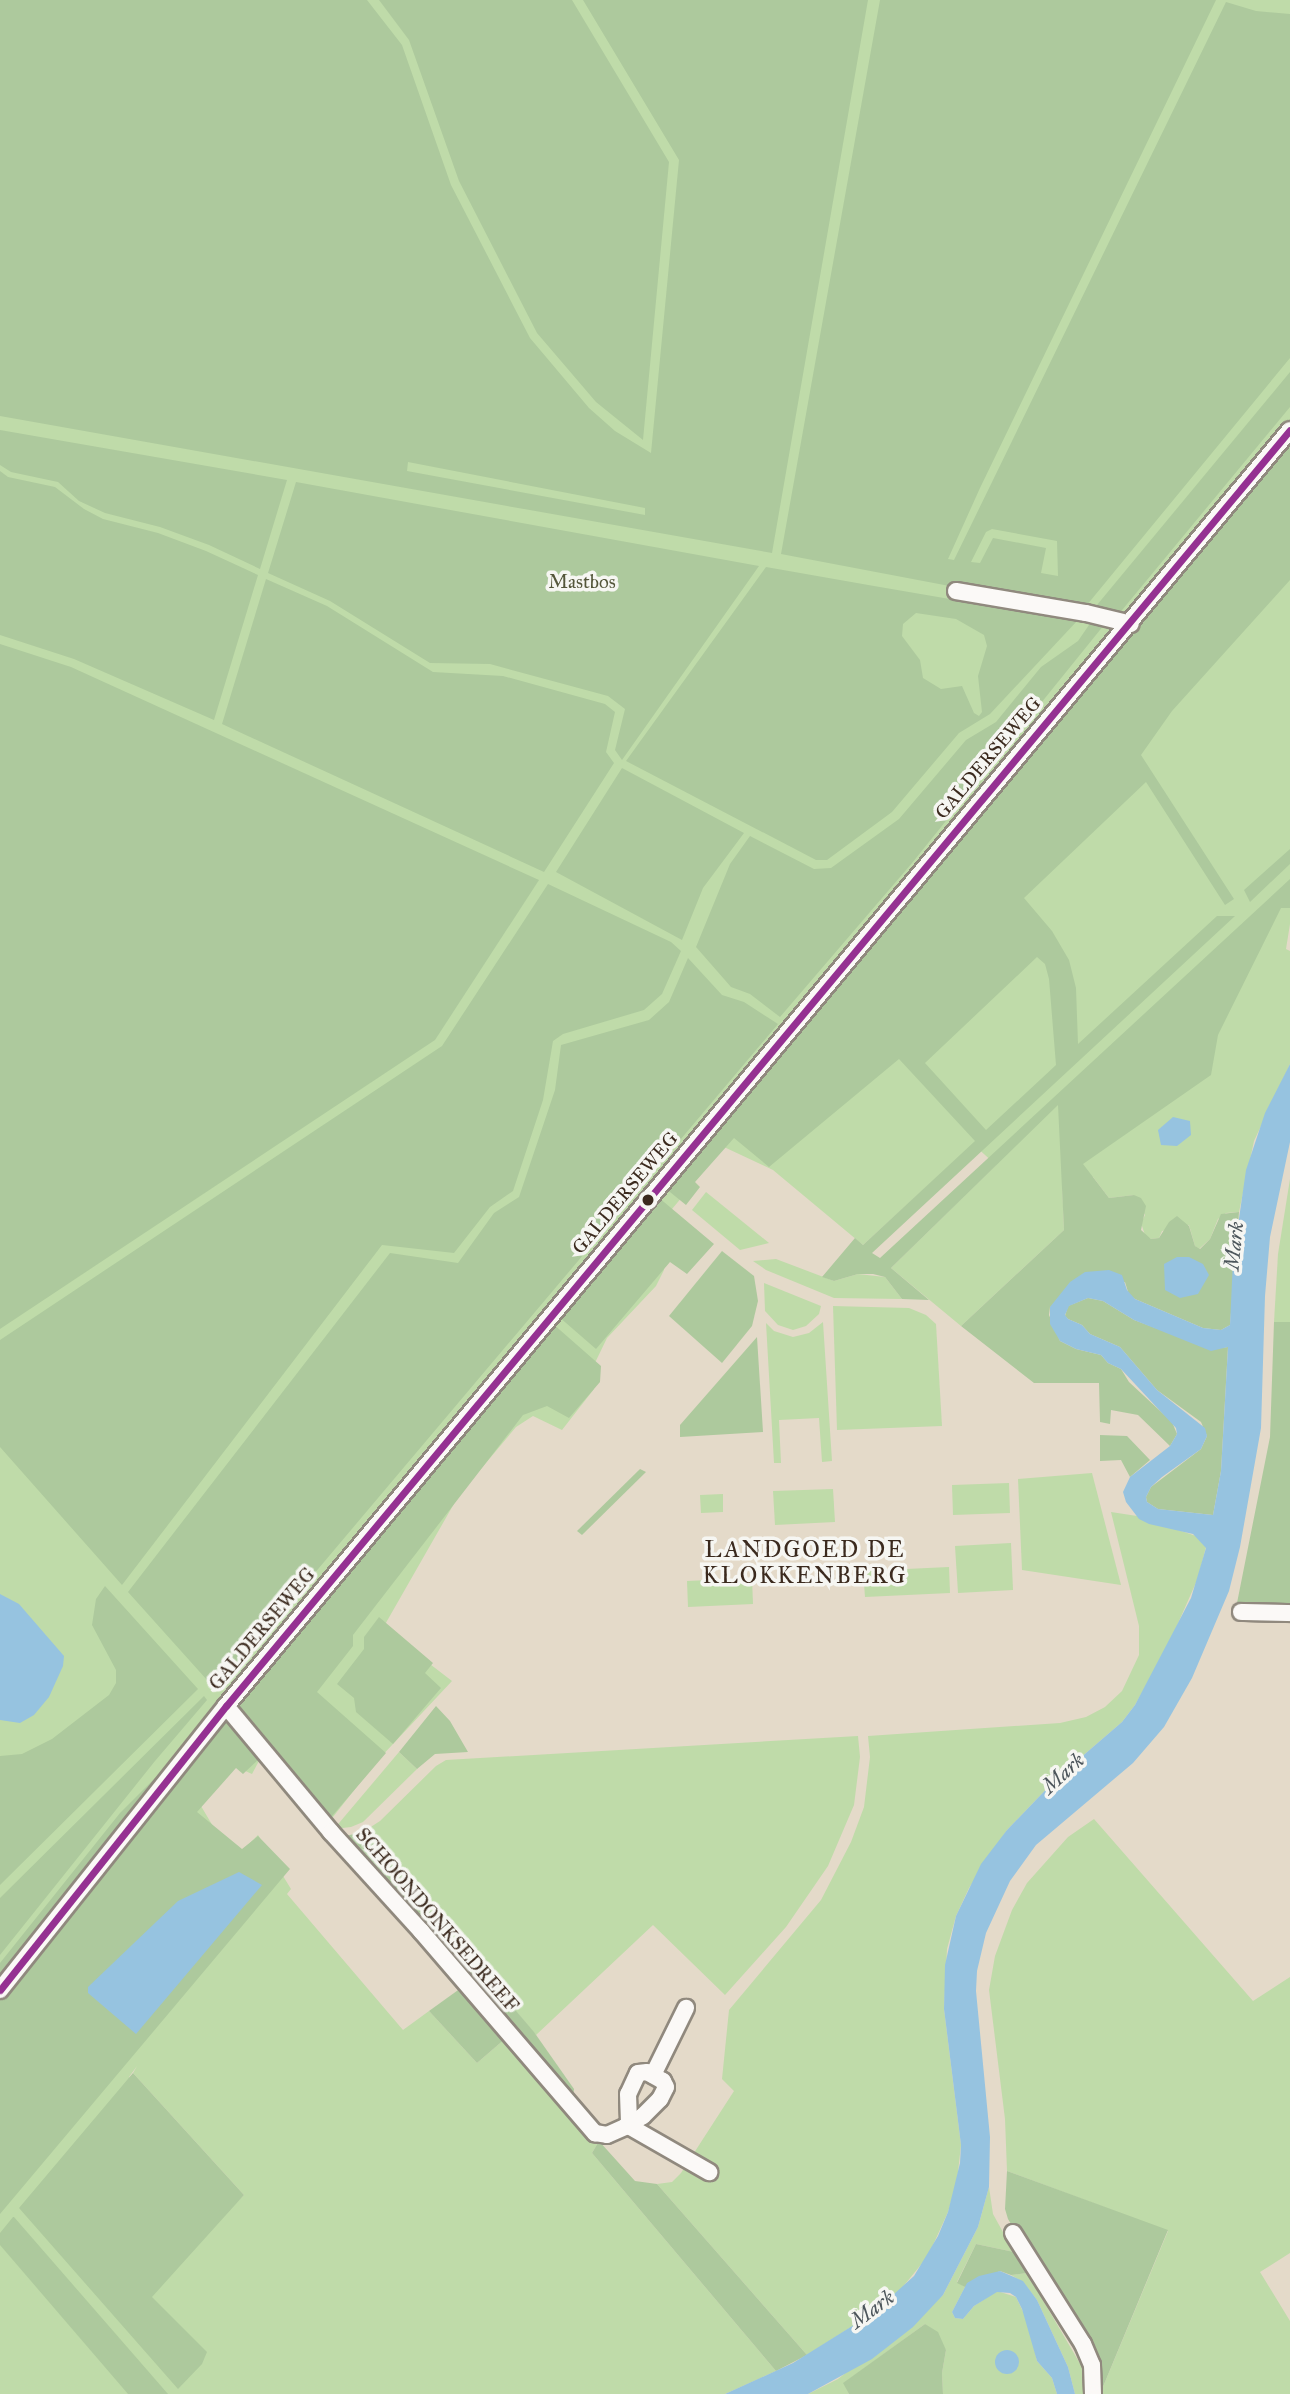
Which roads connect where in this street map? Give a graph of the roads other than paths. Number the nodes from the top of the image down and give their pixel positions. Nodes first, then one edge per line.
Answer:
1 (1290, 430) edge
2 (956, 591) dead end
3 (1131, 624) junction
4 (1241, 1612) dead end
5 (1290, 1614) edge
6 (226, 1706) junction
7 (0, 1990) edge
8 (686, 2008) dead end
9 (653, 2075) junction
10 (628, 2125) junction
11 (709, 2172) dead end
12 (1013, 2233) dead end
13 (1093, 2394) edge

1 - 3 street, GALDERSEWEG
2 - 3 street
3 - 6 street, GALDERSEWEG
4 - 5 street
6 - 7 street, GALDERSEWEG
6 - 10 street, SCHOONDONKSEDREEF
8 - 9 street
9 - 10 street
9 - 10 street, SCHOONDONKSEDREEF
10 - 11 street
12 - 13 street

